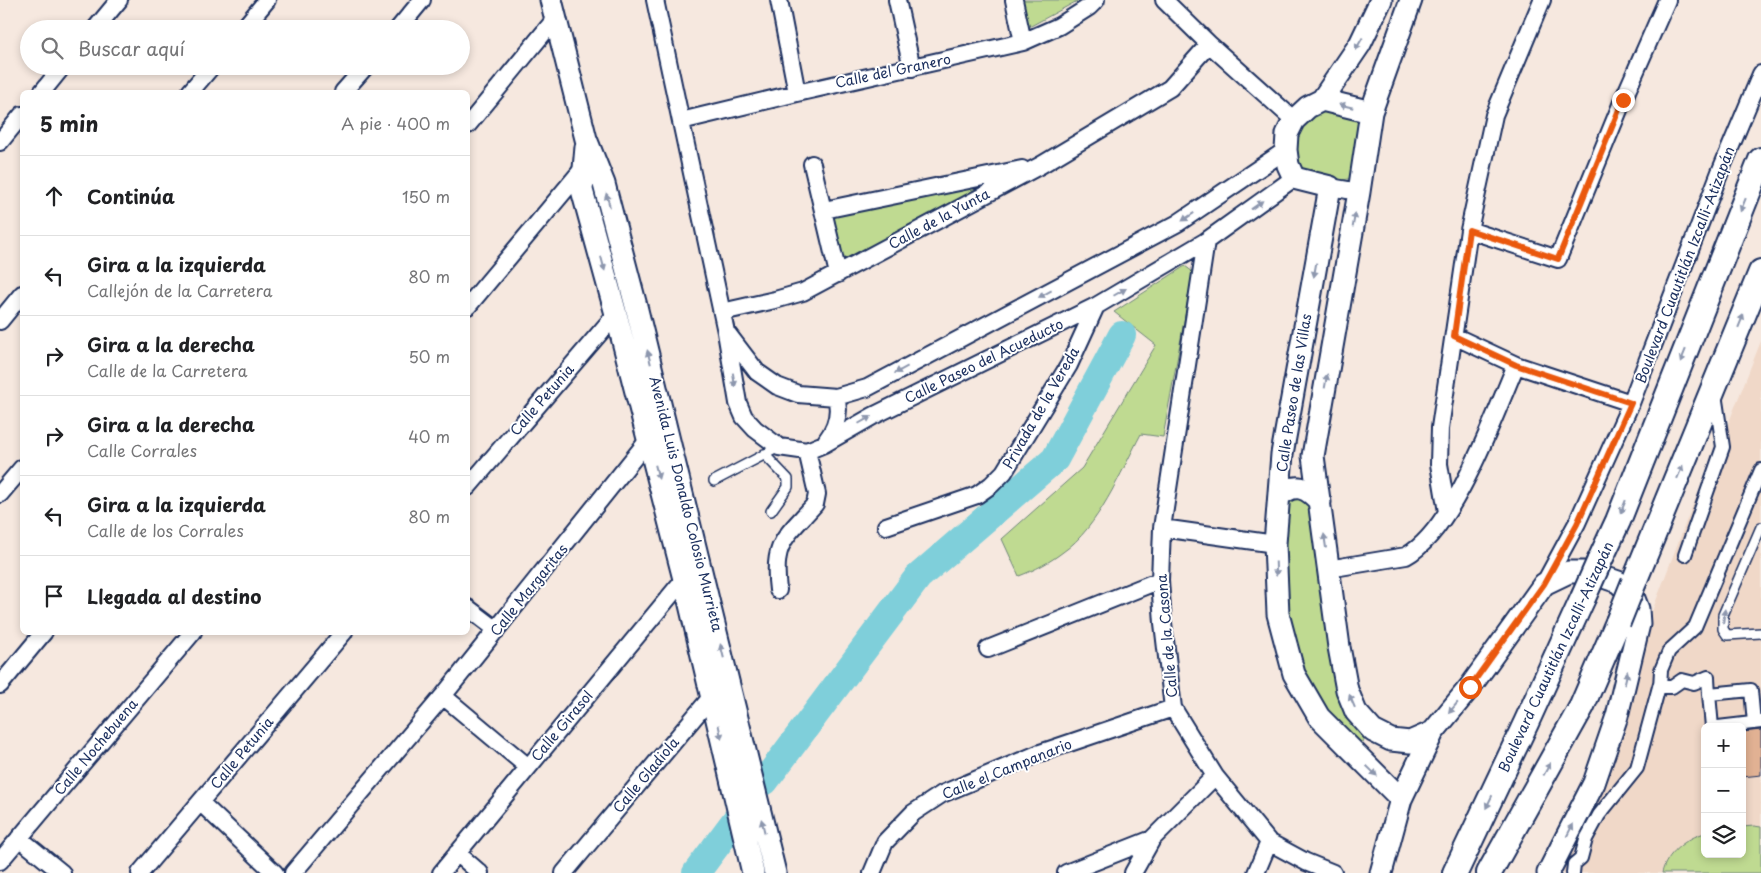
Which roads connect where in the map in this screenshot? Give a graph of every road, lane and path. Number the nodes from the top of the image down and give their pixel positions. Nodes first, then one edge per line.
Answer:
1 (119, 0) edge
2 (267, 0) edge
3 (422, 0) edge
4 (655, 0) edge
5 (778, 0) edge
6 (897, 0) edge
7 (1014, 0) edge
8 (1096, 0) edge
9 (1164, 0) edge
10 (1381, 0) edge
11 (1411, 0) edge
12 (1542, 0) edge
13 (1667, 0) edge
14 (553, 9) edge
15 (102, 20) edge
16 (250, 20) edge
17 (405, 20) edge
18 (1023, 42) junction
19 (1209, 44) junction
20 (912, 68) junction
21 (1761, 74) edge
22 (58, 75) edge
23 (204, 75) edge
24 (358, 75) edge
25 (48, 90) edge
26 (192, 90) edge
27 (346, 90) edge
28 (797, 93) junction
29 (1322, 100) junction
30 (1371, 112) junction
31 (20, 117) edge
32 (681, 120) junction
33 (1294, 120) junction
34 (470, 122) edge
35 (2, 136) edge
36 (1286, 150) junction
37 (588, 154) junction
38 (1761, 160) edge
39 (812, 164) dead end
40 (1041, 164) junction
41 (1294, 178) junction
42 (1330, 187) junction
43 (1359, 192) junction
44 (824, 210) junction
45 (1469, 230) junction
46 (1206, 242) junction
47 (1761, 272) edge
48 (838, 274) junction
49 (470, 303) edge
50 (1096, 306) junction
51 (17, 312) edge
52 (722, 312) junction
53 (616, 314) junction
54 (0, 321) edge
55 (726, 332) junction
56 (1454, 336) junction
57 (1516, 365) junction
58 (1714, 389) junction
59 (836, 397) junction
60 (1631, 403) junction
61 (665, 420) junction
62 (649, 440) junction
63 (824, 444) junction
64 (779, 447) junction
65 (807, 451) junction
66 (764, 454) junction
67 (20, 470) edge
68 (1761, 470) edge
69 (714, 480) dead end
70 (470, 485) edge
71 (0, 494) edge
72 (1279, 496) junction
73 (1320, 502) junction
74 (771, 511) dead end
75 (1447, 512) junction
76 (886, 526) dead end
77 (1761, 526) edge
78 (1162, 528) junction
79 (1275, 544) junction
80 (1685, 555) dead end
81 (1328, 569) junction
82 (684, 579) junction
83 (1160, 580) junction
84 (1544, 584) junction
85 (778, 590) dead end
86 (470, 610) edge
87 (497, 630) junction
88 (1758, 633) edge
89 (42, 635) edge
90 (189, 635) edge
91 (341, 635) edge
92 (988, 649) dead end
93 (728, 676) junction
94 (1660, 683) junction
95 (0, 685) edge
96 (1709, 694) junction
97 (443, 696) junction
98 (712, 696) junction
99 (1173, 708) junction
100 (1712, 723) edge
101 (1758, 723) edge
102 (1373, 731) junction
103 (1433, 732) junction
104 (1353, 753) junction
105 (528, 768) junction
106 (749, 768) junction
107 (1215, 776) junction
108 (729, 777) junction
109 (1401, 799) junction
110 (200, 802) junction
111 (1474, 833) junction
112 (20, 838) junction
113 (1152, 839) junction
114 (1270, 842) junction
115 (457, 854) junction
116 (0, 861) edge
117 (1494, 864) edge
118 (62, 873) edge
119 (140, 873) edge
120 (275, 873) edge
121 (293, 873) edge
122 (441, 873) edge
123 (480, 873) edge
124 (564, 873) edge
125 (752, 873) edge
126 (775, 873) edge
127 (872, 873) edge
128 (1066, 873) edge
129 (1133, 873) edge
130 (1256, 873) edge
131 (1333, 873) edge
132 (1381, 873) edge
133 (1455, 873) edge
134 (1548, 873) edge
135 (1573, 873) edge

1 - 15 street
2 - 16 street
3 - 17 street
4 - 32 street, Calle Paseo del Acueducto
5 - 28 street
6 - 20 street
7 - 18 street
8 - 18 street, Calle del Granero
9 - 19 street
10 -> 29 street
11 - 30 street, Calle Paseo de las Villas
12 - 45 street
13 - 45 street
14 - 34 street
14 - 37 street, Avenida Luis Donaldo Colosio Murrieta
18 - 20 street, Calle del Granero
19 - 33 street
19 - 40 street, Calle de la Yunta
20 - 28 street, Calle del Granero
21 - 60 street, Boulevard Cuautitlán Izcalli-Atizapán
22 - 25 street
23 - 26 street
24 - 27 street
28 - 32 street, Calle del Granero
30 -> 29 street
29 - 33 street
30 - 43 street, Calle Paseo de las Villas
31 - 35 street
32 - 52 street, Calle Paseo del Acueducto
33 - 36 street
36 - 41 street
36 -> 59 street, Calle Paseo del Acueducto
37 - 49 street
37 -> 53 street, Avenida Luis Donaldo Colosio Murrieta
61 -> 37 street, Avenida Luis Donaldo Colosio Murrieta
38 -> 111 main road, Boulevard Cuautitlán Izcalli-Atizapán, bridge
39 - 44 street
40 - 44 street, Calle de la Yunta
40 - 48 street, Calle de la Yunta
41 - 42 street
46 -> 41 street, Calle Paseo del Acueducto
42 - 43 street
42 -> 72 street, Calle Paseo de las Villas
73 -> 43 street, Calle Paseo de las Villas
44 - 48 street
45 - 56 street
50 -> 46 street, Calle Paseo del Acueducto
46 - 78 street, Calle de la Casona
58 -> 47 main road
48 - 52 street, Calle de la Yunta
63 -> 50 street, Calle Paseo del Acueducto
50 - 76 street, Privada de la Vereda
51 - 54 street
52 - 55 street, Calle Paseo del Acueducto
53 - 62 street, Avenida Luis Donaldo Colosio Murrieta
53 - 70 street, Calle Petunia
55 - 59 street, Calle Paseo del Acueducto
55 -> 64 street, Calle Paseo del Acueducto
56 - 57 street
56 - 75 street
57 - 60 street
57 - 75 street
58 - 80 street
117 -> 58 main road, bridge
59 - 63 street
60 - 84 street, Boulevard Cuautitlán Izcalli-Atizapán
61 - 62 street, Calle Margaritas
93 -> 61 street, Avenida Luis Donaldo Colosio Murrieta
62 -> 82 street, Avenida Luis Donaldo Colosio Murrieta
62 - 87 street, Calle Margaritas
63 - 65 street, Calle Paseo del Acueducto
64 - 65 street, Calle Paseo del Acueducto
64 - 66 lane
65 - 85 street
66 - 69 lane
66 - 74 lane
67 - 71 street
68 - 94 street
72 - 73 street
72 - 79 street, Calle Paseo de las Villas
81 -> 73 street, Calle Paseo de las Villas
75 - 81 street
88 -> 77 lane
78 - 79 street
78 - 83 street, Calle de la Casona
79 -> 104 street, Calle Paseo de las Villas
102 -> 81 street, Calle Paseo de las Villas
82 - 98 street, Avenida Luis Donaldo Colosio Murrieta
82 - 105 street, Calle Girasol
83 - 92 street
83 - 99 street, Calle de la Casona
84 -> 103 street, Boulevard Cuautitlán Izcalli-Atizapán
134 -> 84 street
86 - 87 street
87 - 97 street, Calle Margaritas
89 - 95 street
90 - 112 street, Calle Nochebuena
91 - 110 street, Calle Petunia
93 - 98 street, Calle Gladiola
93 - 106 street, Avenida Luis Donaldo Colosio Murrieta
94 - 96 street
94 - 135 street
96 - 100 street
96 - 101 street
97 - 105 street
97 - 121 street, Calle Margaritas
98 -> 108 street, Avenida Luis Donaldo Colosio Murrieta
98 - 124 street, Calle Gladiola
99 - 107 street, Calle de la Casona
99 - 127 street, Calle el Campanario
102 - 103 street, Calle Paseo de las Villas
102 - 104 street
103 - 109 street, Boulevard Cuautitlán Izcalli-Atizapán
104 -> 109 street, Calle Paseo de las Villas
105 - 115 street, Calle Girasol
106 - 108 street
126 -> 106 street, Avenida Luis Donaldo Colosio Murrieta
107 - 113 street
107 - 114 street, Calle de la Casona
108 - 125 street, Avenida Luis Donaldo Colosio Murrieta
109 - 132 street, Boulevard Cuautitlán Izcalli-Atizapán
110 - 119 street, Calle Petunia
110 - 120 street
111 - 117 main road
111 - 133 main road, Boulevard Cuautitlán Izcalli-Atizapán
112 - 116 street, Calle Nochebuena
112 - 118 street
113 - 128 street
113 - 129 street
114 - 130 street
114 - 131 street, Calle de la Casona
115 - 122 street, Calle Girasol
115 - 123 street

